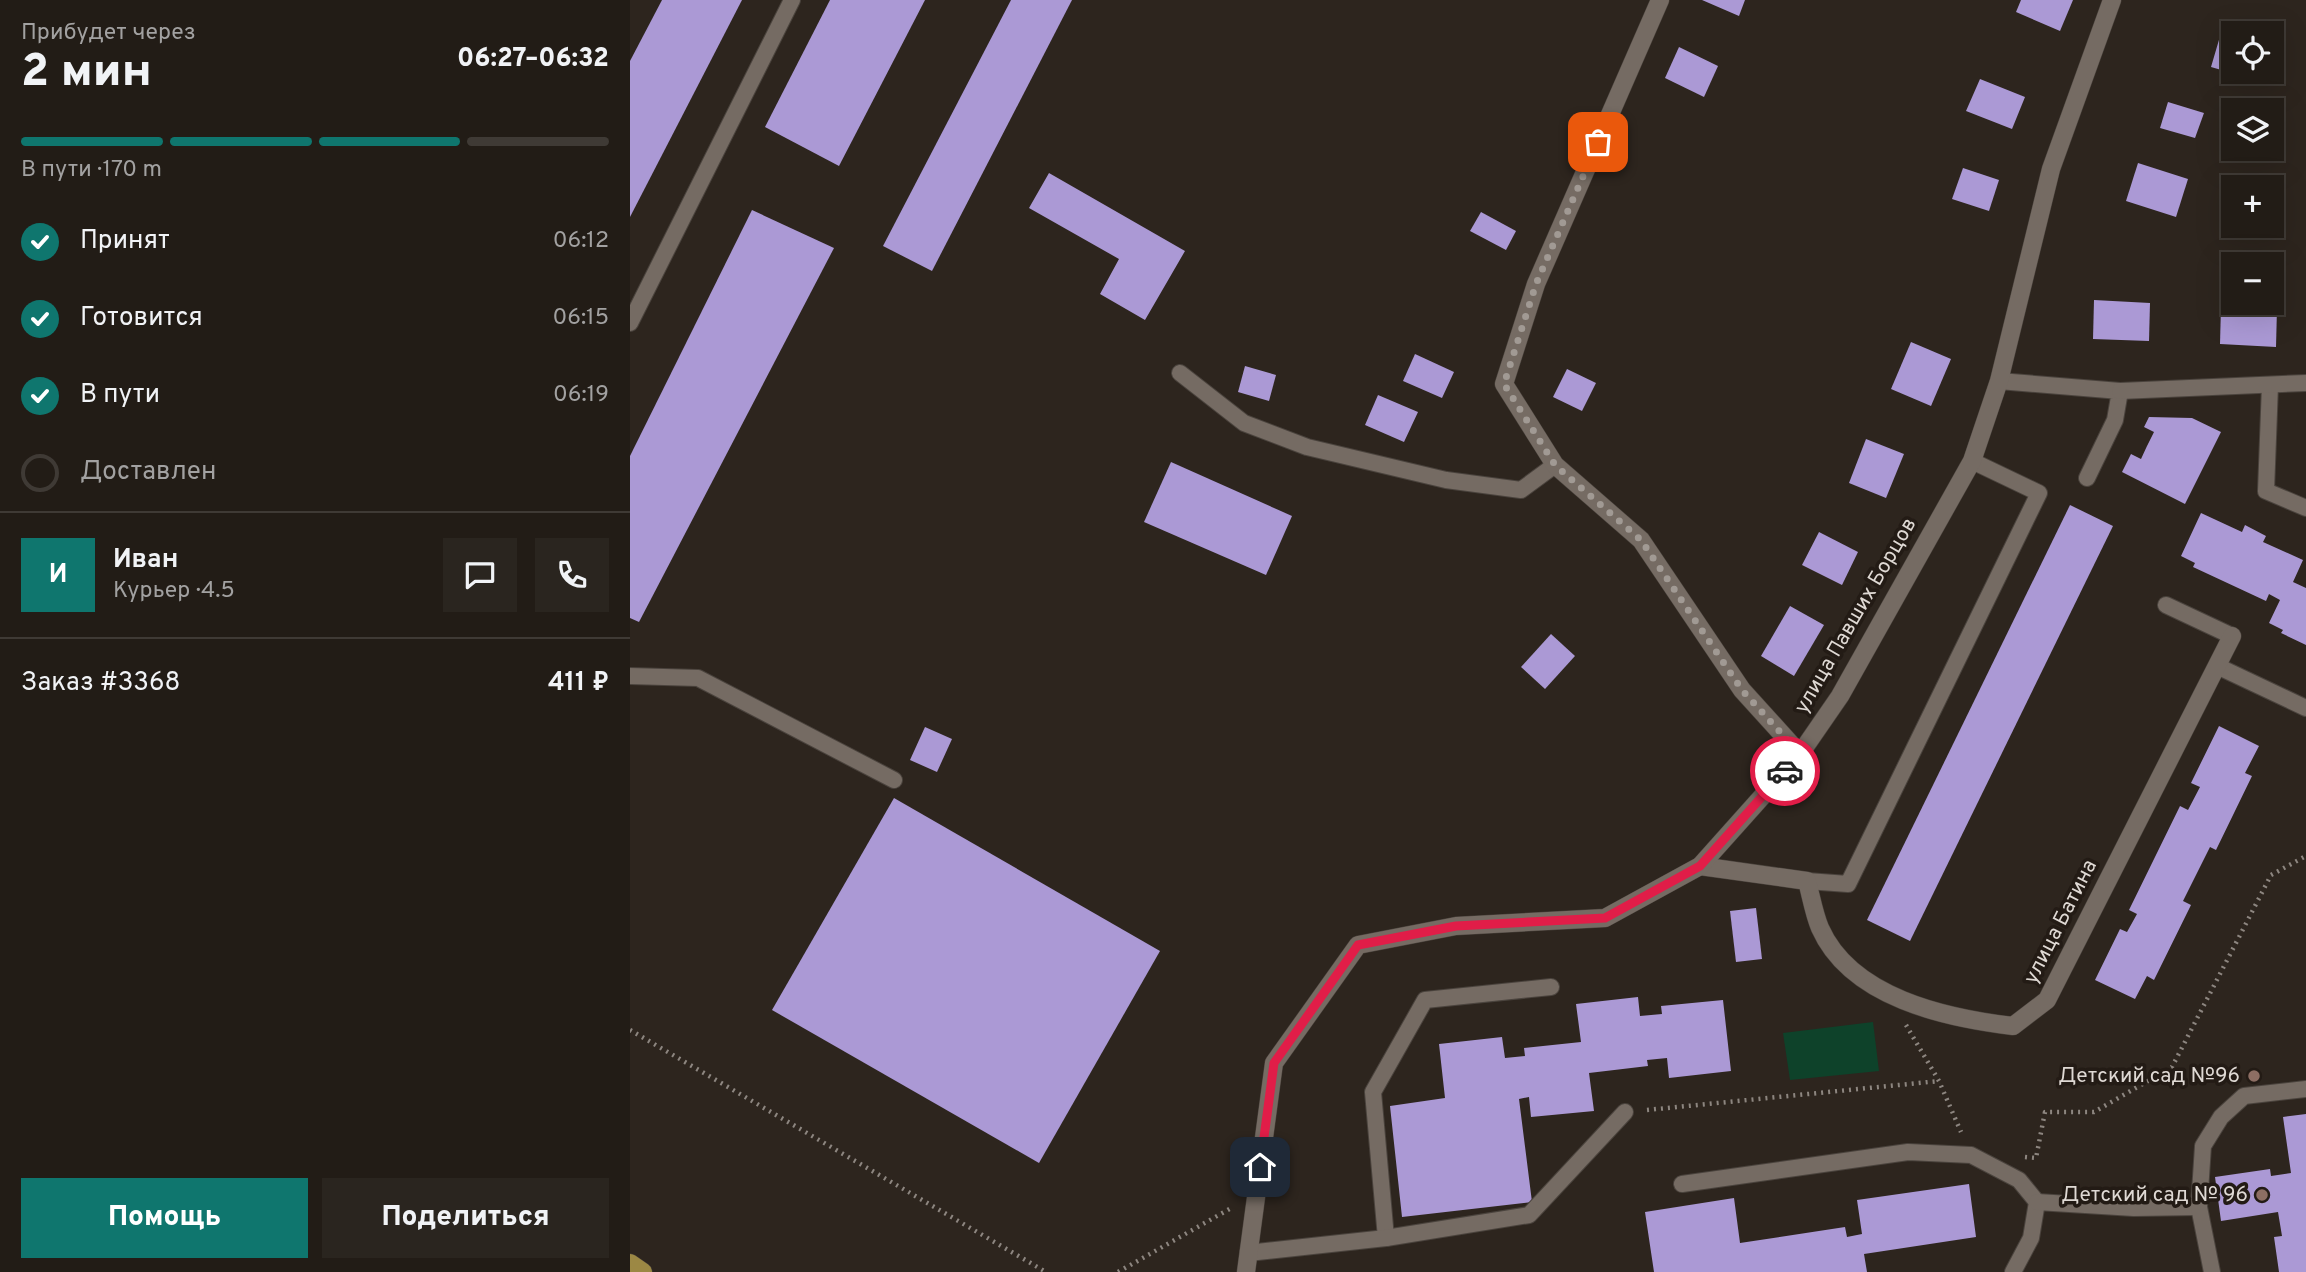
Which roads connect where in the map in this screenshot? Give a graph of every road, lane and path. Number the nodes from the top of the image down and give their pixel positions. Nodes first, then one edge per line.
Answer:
1 (792, 0) edge
2 (1660, 0) edge
3 (2112, 0) edge
4 (630, 323) edge
5 (1180, 373) dead end
6 (1999, 381) junction
7 (2306, 383) edge
8 (2270, 385) junction
9 (2120, 391) junction
10 (1972, 461) junction
11 (1555, 465) junction
12 (2087, 478) dead end
13 (2306, 508) edge
14 (2166, 605) dead end
15 (2232, 636) joint
16 (2217, 666) junction
17 (630, 676) edge
18 (2306, 708) edge
19 (1800, 754) junction
20 (894, 780) dead end
21 (2306, 856) edge
22 (1700, 866) junction
23 (1807, 881) junction
24 (1551, 987) dead end
25 (1887, 995) junction
26 (630, 1030) edge
27 (1939, 1081) junction
28 (2306, 1089) edge
29 (1625, 1112) joint
30 (1971, 1155) junction
31 (2023, 1157) dead end
32 (1682, 1184) dead end
33 (1256, 1194) junction
34 (2038, 1202) junction
35 (2199, 1207) junction
36 (1386, 1238) junction
37 (1248, 1253) junction
38 (630, 1263) edge
39 (643, 1272) edge
40 (1046, 1272) edge
41 (1118, 1272) edge
42 (1246, 1272) edge
43 (2012, 1272) edge
44 (2212, 1272) edge

1 - 4 lane
2 - 11 street
3 - 6 street, улица Павших Борцов
5 - 11 lane
6 - 9 lane
6 - 10 street, улица Павших Борцов
7 - 8 lane
8 - 9 lane
8 - 13 lane
9 - 12 lane
10 - 19 street, улица Павших Борцов
10 - 23 lane
11 - 19 street
14 - 15 lane
15 - 16 street, улица Батина
16 - 18 lane
16 - 25 street, улица Батина
17 - 20 lane
19 - 22 street, улица Павших Борцов
21 - 31 path
22 - 23 street
22 - 33 street, улица Павших Борцов
23 - 25 street, улица Батина
24 - 36 lane
25 - 27 path
26 - 40 path
27 - 29 path
27 - 30 path
28 - 35 lane
29 - 36 lane
30 - 32 lane
30 - 34 lane
33 - 37 street, улица Павших Борцов
33 - 41 path
34 - 35 lane
34 - 43 lane
35 - 44 lane
36 - 37 lane
37 - 42 street, улица Павших Борцов
38 - 39 main road

